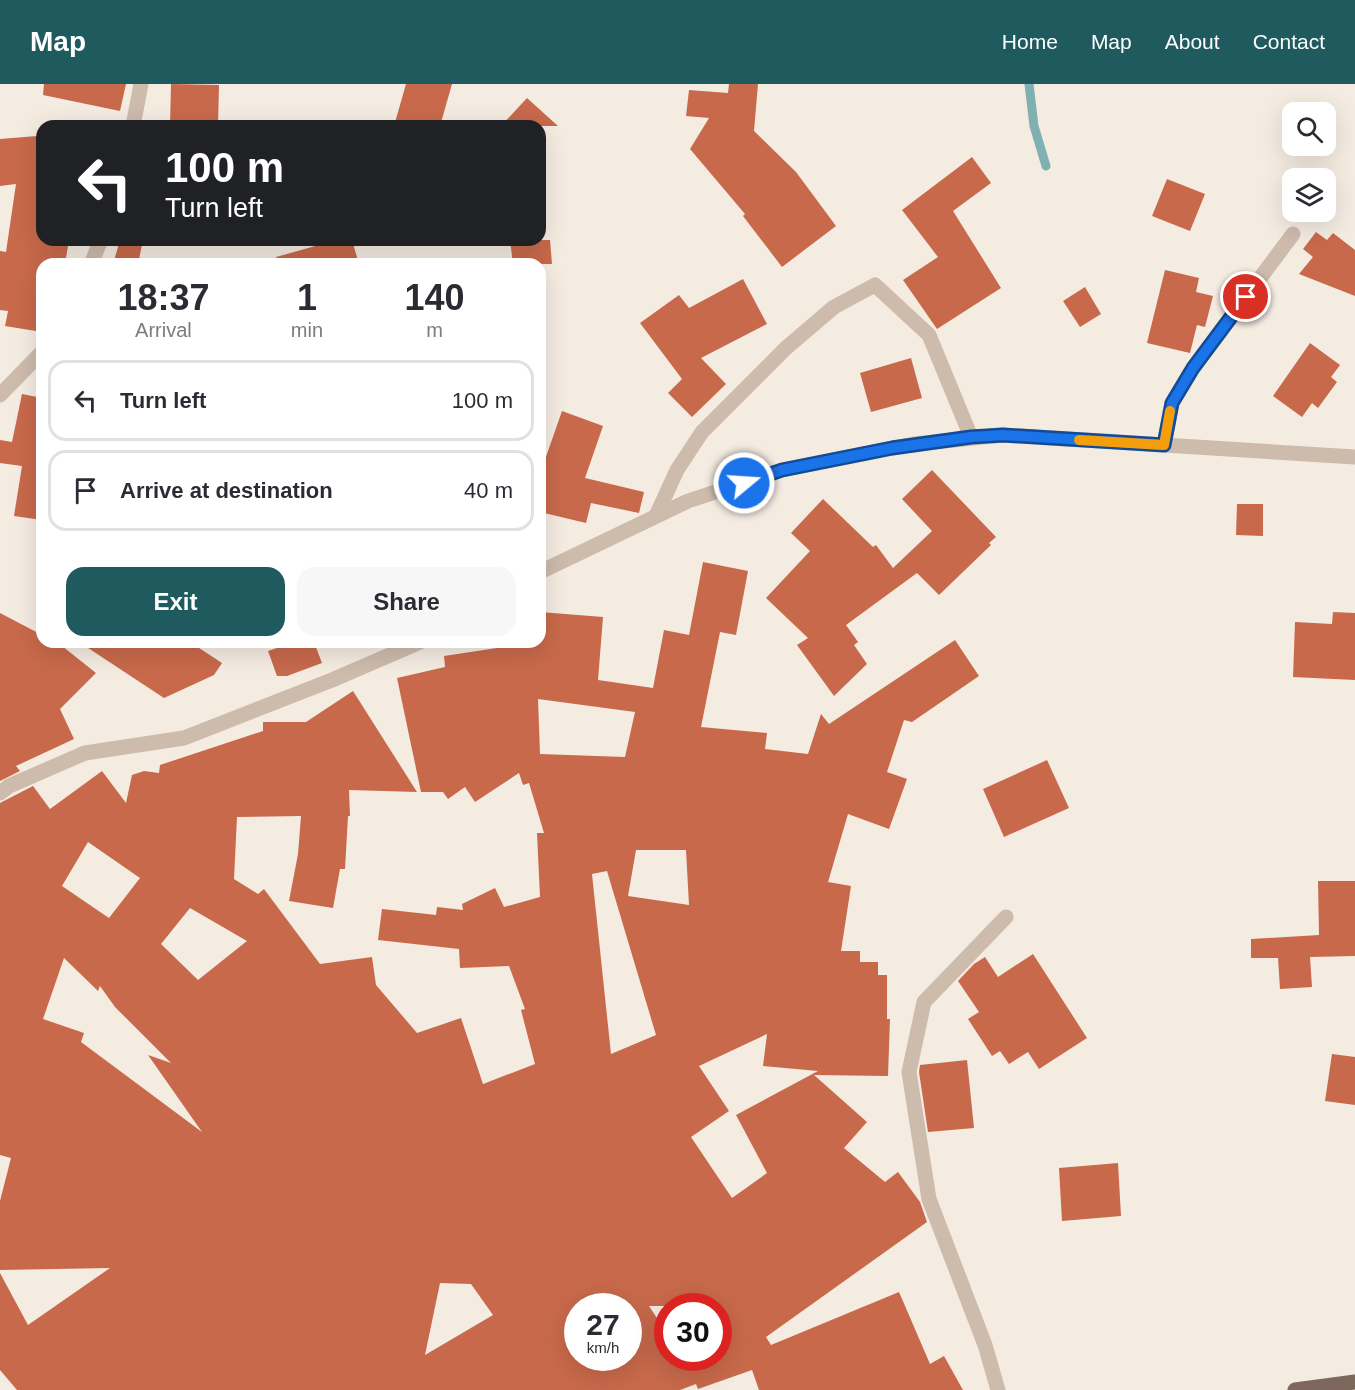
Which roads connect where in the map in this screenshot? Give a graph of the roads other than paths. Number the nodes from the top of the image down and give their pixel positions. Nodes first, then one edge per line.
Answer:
1 (141, 84) edge
2 (134, 120) edge
3 (1293, 234) dead end
4 (36, 358) edge
5 (0, 395) edge
6 (971, 437) junction
7 (1164, 445) junction
8 (1355, 457) edge
9 (656, 516) junction
10 (546, 569) edge
11 (406, 648) edge
12 (0, 793) edge
13 (1006, 917) dead end
14 (1355, 1382) edge
15 (998, 1390) edge
16 (1295, 1390) edge

1 - 2 street
3 - 7 street
4 - 5 street
6 - 7 street
6 - 9 street
6 - 9 street
7 - 8 street
9 - 10 street
11 - 12 street
13 - 15 street
14 - 16 main road

